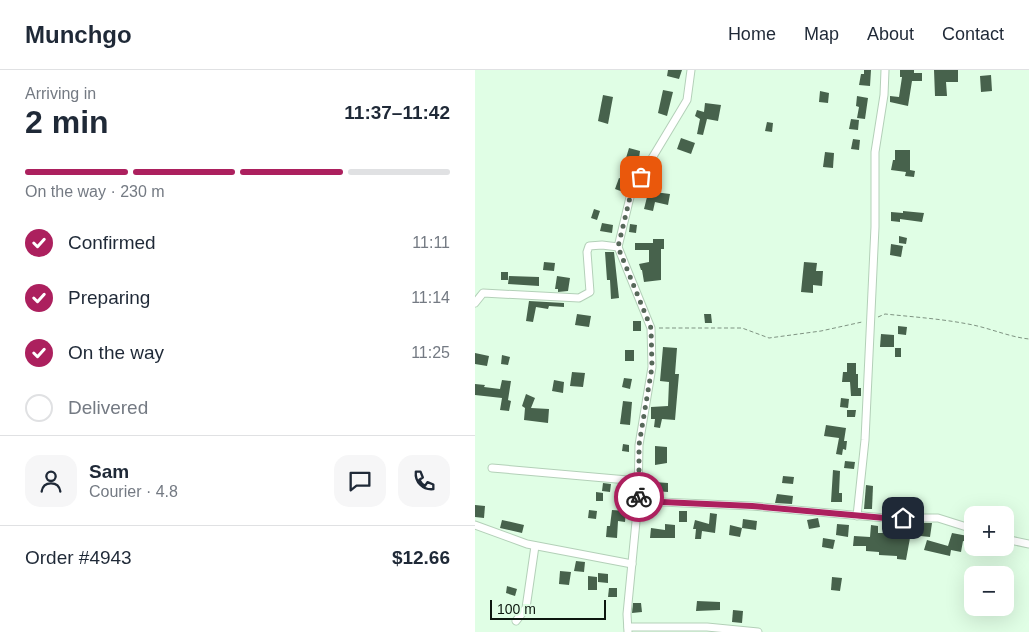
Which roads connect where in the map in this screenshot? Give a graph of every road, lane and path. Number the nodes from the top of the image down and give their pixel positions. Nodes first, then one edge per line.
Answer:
1 (691, 70) edge
2 (885, 70) edge
3 (618, 247) junction
4 (479, 293) edge
5 (475, 303) edge
6 (870, 321) junction
7 (651, 328) junction
8 (1029, 339) edge
9 (492, 468) dead end
10 (639, 481) junction
11 (639, 501) junction
12 (857, 516) junction
13 (475, 525) edge
14 (964, 526) edge
15 (1014, 540) edge
16 (1029, 544) edge
17 (535, 546) junction
18 (632, 564) junction
19 (516, 621) dead end
20 (628, 630) edge
21 (758, 632) edge

1 - 3 street
2 - 6 street
3 - 4 street
3 - 7 street
4 - 5 street
6 - 7 path
6 - 8 path
6 - 12 street
7 - 10 street
9 - 10 street
10 - 11 street
11 - 12 street
11 - 18 street
12 - 14 street
13 - 17 street
15 - 16 street
17 - 18 street
17 - 19 street
18 - 20 street
20 - 21 street

